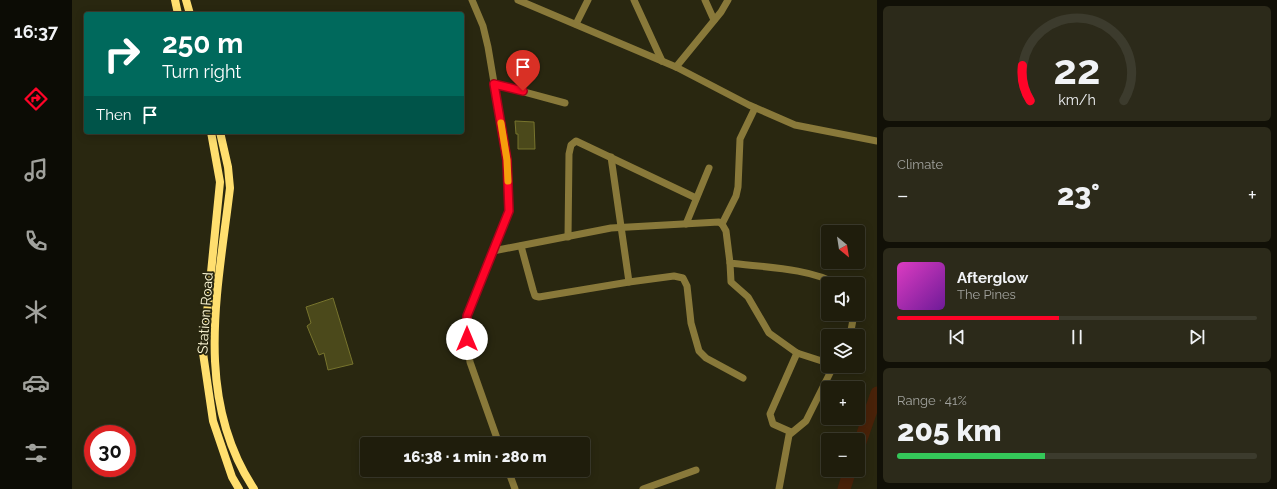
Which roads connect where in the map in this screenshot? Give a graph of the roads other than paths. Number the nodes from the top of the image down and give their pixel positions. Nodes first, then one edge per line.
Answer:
1 (175, 0) edge
2 (186, 0) edge
3 (472, 0) edge
4 (518, 0) edge
5 (588, 0) edge
6 (634, 0) edge
7 (705, 0) edge
8 (728, 0) edge
9 (178, 12) edge
10 (189, 12) edge
11 (714, 20) junction
12 (576, 24) junction
13 (662, 61) junction
14 (676, 67) junction
15 (494, 84) junction
16 (565, 103) dead end
17 (755, 108) junction
18 (211, 134) edge
19 (220, 134) edge
20 (877, 141) edge
21 (610, 157) junction
22 (228, 167) junction
23 (709, 168) dead end
24 (219, 169) junction
25 (696, 198) junction
26 (686, 224) junction
27 (722, 224) junction
28 (621, 228) junction
29 (568, 237) junction
30 (521, 246) junction
31 (493, 251) junction
32 (730, 263) junction
33 (823, 277) edge
34 (628, 282) junction
35 (204, 332) junction
36 (214, 332) junction
37 (796, 353) junction
38 (821, 361) edge
39 (830, 373) edge
40 (743, 378) dead end
41 (791, 432) junction
42 (497, 437) edge
43 (696, 470) dead end
44 (511, 477) edge
45 (239, 489) edge
46 (254, 489) edge
47 (515, 489) edge
48 (643, 489) edge
49 (779, 489) edge

1 - 9 main road
2 - 10 main road
3 - 15 street
4 - 12 street
5 - 12 street
6 - 13 street
7 - 11 street
8 - 11 street
11 - 14 street
12 - 13 street
13 - 14 street
14 - 17 street
15 - 16 street
15 - 31 street
17 - 20 street
17 - 27 street
18 - 24 main road, Station Road
19 - 22 main road, Station Road
21 - 25 street
21 - 28 street
21 - 29 street
22 - 24 main road
22 - 36 main road, Station Road
23 - 25 street
24 - 35 main road, Station Road
25 - 26 street
26 - 27 street
26 - 28 street
27 - 32 street
28 - 29 street
28 - 34 street
29 - 30 street
30 - 31 street
30 - 34 street
31 - 42 street
32 - 33 street
32 - 37 street
34 - 40 street
35 - 36 main road
35 - 45 main road, Station Road
36 - 46 main road, Station Road
37 - 38 street
37 - 41 street
39 - 41 street
41 - 49 street
43 - 48 street
44 - 47 street

